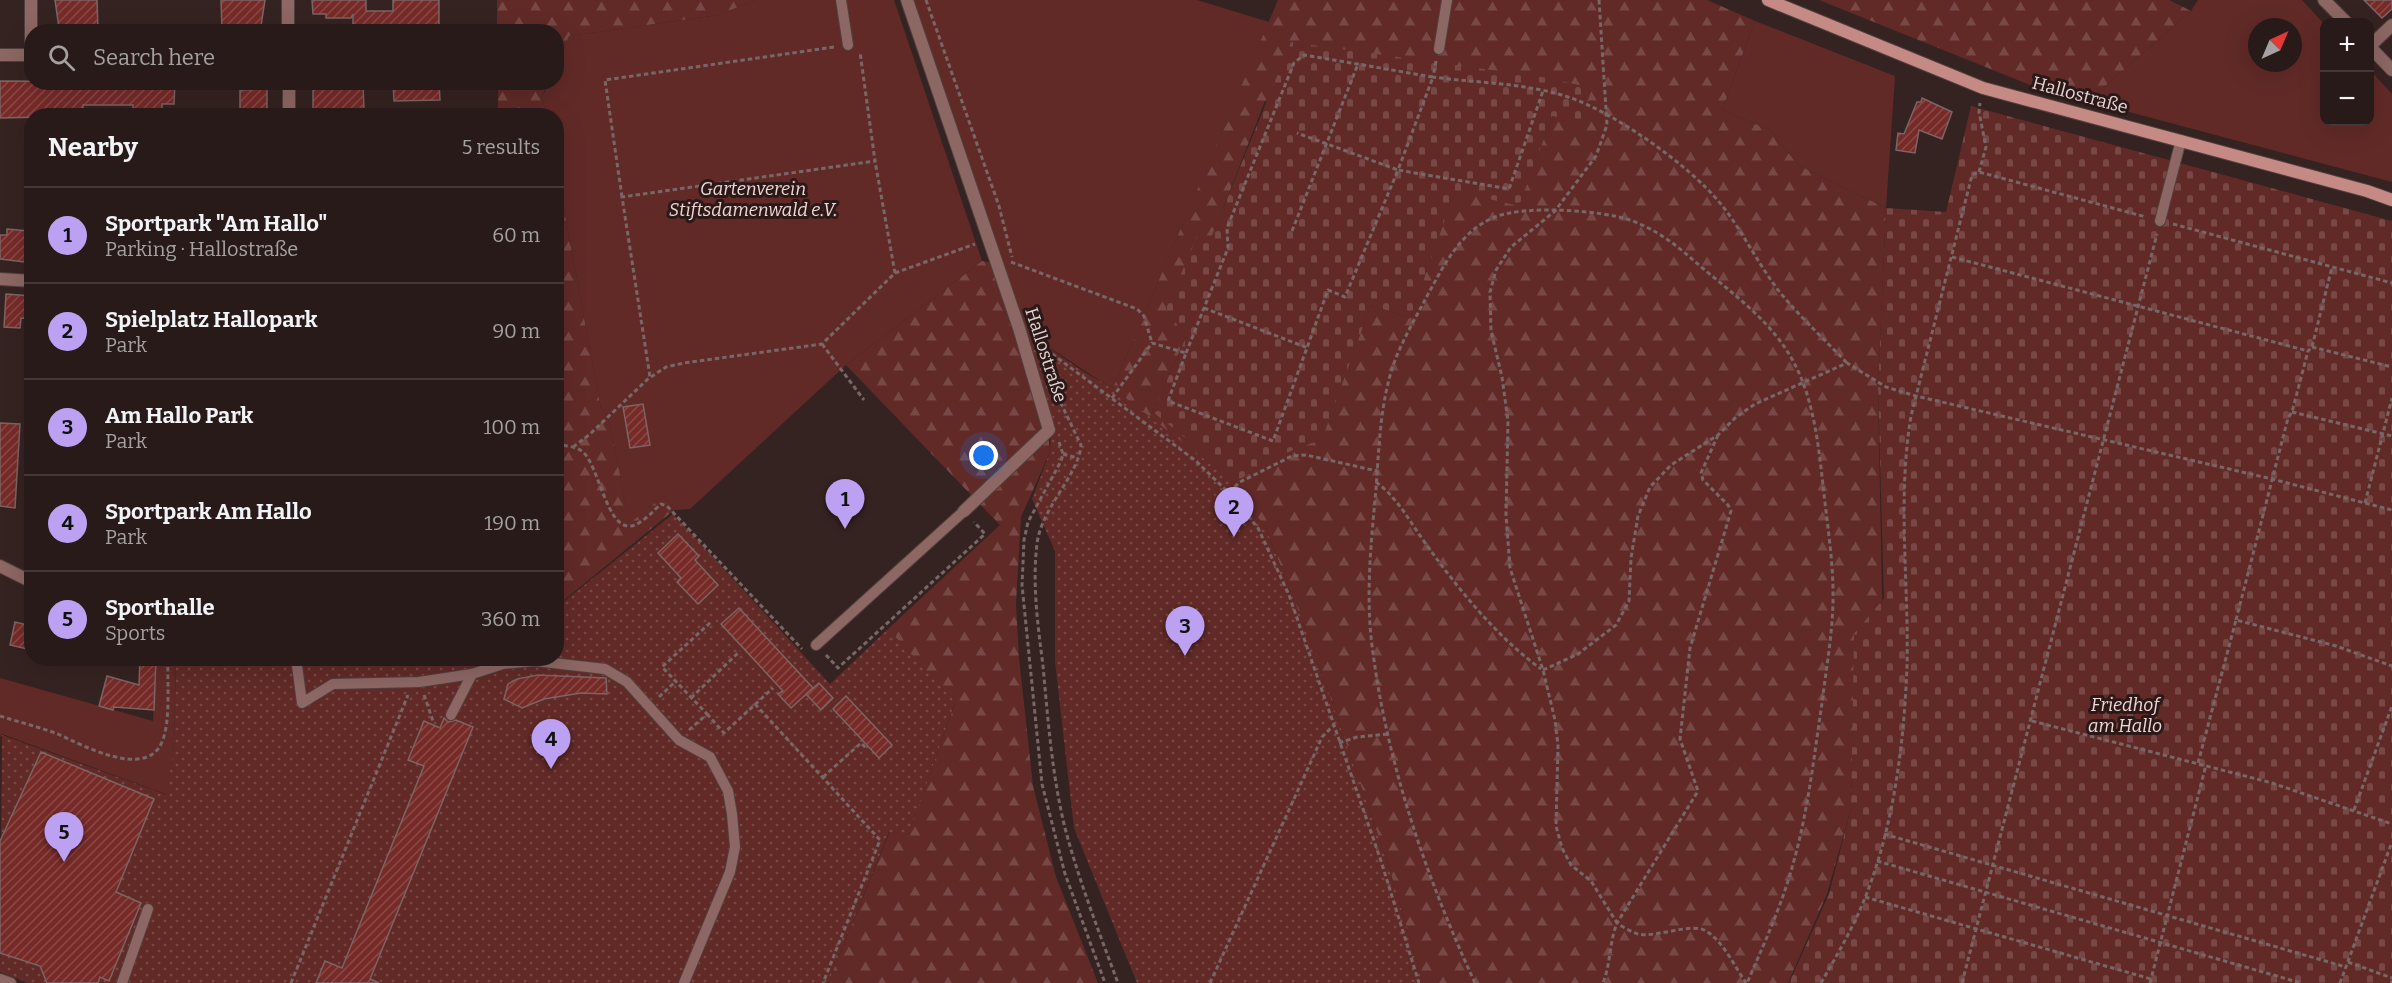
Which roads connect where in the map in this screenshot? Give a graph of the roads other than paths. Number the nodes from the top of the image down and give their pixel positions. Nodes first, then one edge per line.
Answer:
1 (31, 0) edge
2 (288, 0) edge
3 (841, 0) edge
4 (907, 0) edge
5 (1447, 0) edge
6 (1768, 0) edge
7 (2324, 0) edge
8 (2342, 18) edge
9 (31, 24) edge
10 (288, 24) edge
11 (2392, 25) edge
12 (2374, 43) edge
13 (848, 45) road end
14 (1438, 50) road end
15 (2374, 51) edge
16 (24, 55) edge
17 (0, 56) edge
18 (2392, 70) edge
19 (289, 90) edge
20 (289, 108) edge
21 (2181, 140) junction
22 (2392, 200) edge
23 (2160, 221) road end
24 (0, 279) edge
25 (24, 280) edge
26 (964, 511) joint
27 (0, 566) edge
28 (24, 578) edge
29 (816, 645) road end
30 (564, 665) edge
31 (297, 666) edge
32 (497, 666) edge
33 (472, 674) junction
34 (451, 715) dead end
35 (148, 909) dead end
36 (0, 979) edge
37 (11, 983) edge
38 (122, 983) edge
39 (684, 983) edge

1 - 9 street
2 - 10 street
3 - 13 lane
4 - 26 street, Hallostraße
5 - 14 lane
6 - 21 main road, Hallostraße
7 - 8 street
11 - 12 street
15 - 18 street
16 - 17 street
19 - 20 street
21 - 22 main road, Hallostraße
21 - 23 lane
24 - 25 street
26 - 29 lane
27 - 28 street
30 - 39 lane
31 - 33 lane
32 - 33 lane
33 - 34 lane
35 - 38 lane
36 - 37 lane

